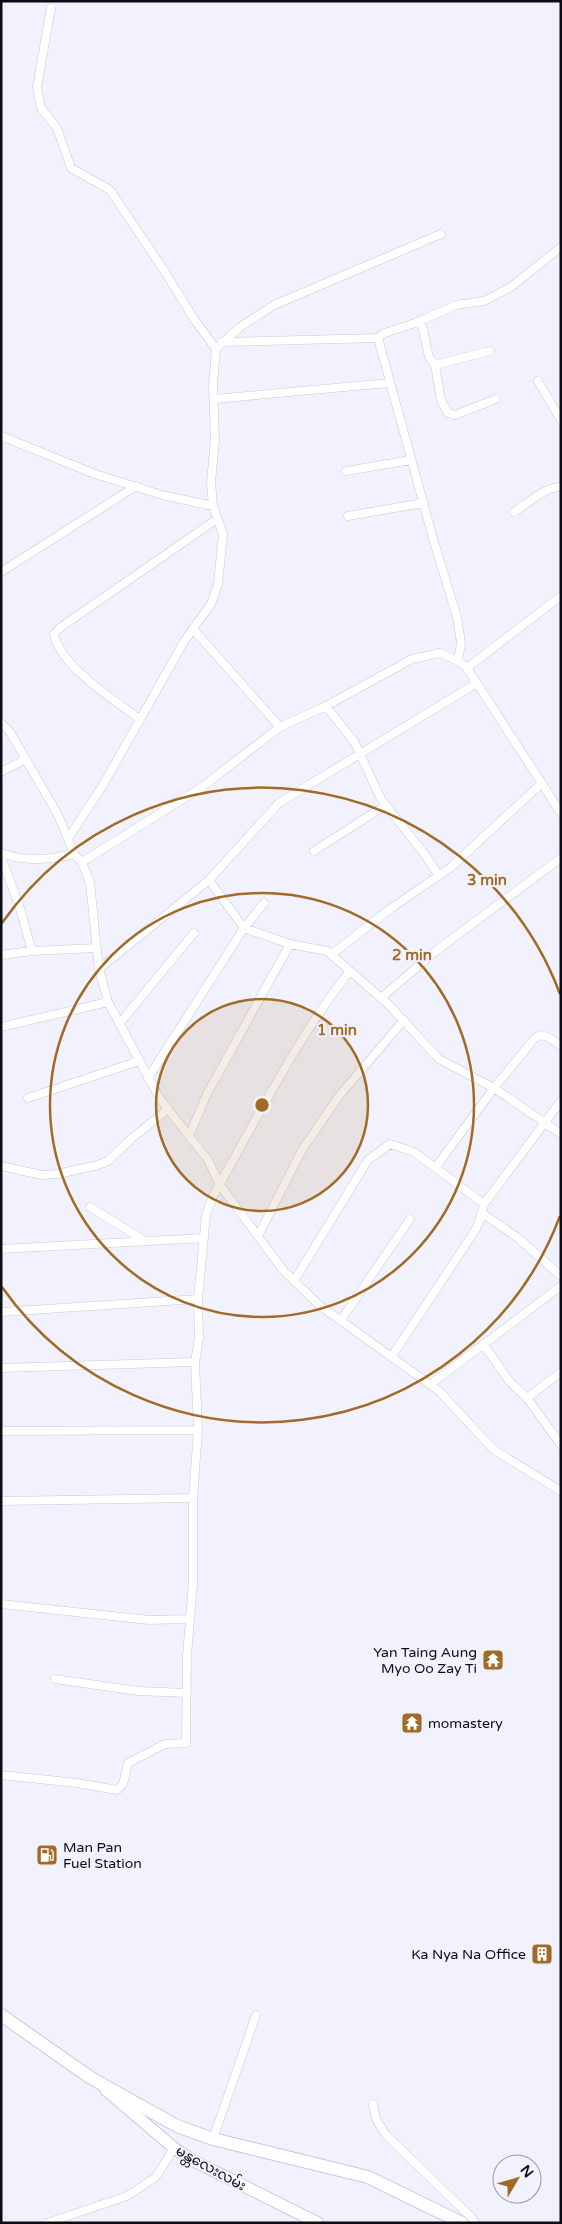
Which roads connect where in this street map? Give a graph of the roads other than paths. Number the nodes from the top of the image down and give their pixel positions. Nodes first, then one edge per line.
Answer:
1 (52, 8) dead end
2 (441, 234) dead end
3 (561, 247) edge
4 (420, 320) junction
5 (378, 338) junction
6 (222, 342) junction
7 (216, 349) junction
8 (490, 351) dead end
9 (435, 365) junction
10 (538, 381) dead end
11 (389, 383) junction
12 (214, 399) junction
13 (496, 399) dead end
14 (561, 420) edge
15 (1, 436) edge
16 (411, 460) junction
17 (346, 471) dead end
18 (136, 486) junction
19 (561, 487) edge
20 (423, 503) junction
21 (213, 506) junction
22 (514, 512) dead end
23 (348, 516) dead end
24 (217, 519) junction
25 (1, 572) edge
26 (561, 596) edge
27 (193, 629) junction
28 (458, 660) junction
29 (467, 668) junction
30 (477, 683) junction
31 (326, 706) junction
32 (140, 719) junction
33 (1, 723) edge
34 (280, 727) junction
35 (359, 754) junction
36 (26, 759) junction
37 (1, 772) edge
38 (542, 783) junction
39 (386, 805) junction
40 (561, 813) edge
41 (68, 837) junction
42 (314, 851) dead end
43 (1, 853) edge
44 (74, 854) junction
45 (1, 857) edge
46 (561, 858) edge
47 (82, 862) junction
48 (439, 876) junction
49 (209, 880) junction
50 (264, 903) dead end
51 (244, 928) junction
52 (194, 933) dead end
53 (290, 944) junction
54 (96, 948) junction
55 (32, 951) junction
56 (1, 955) edge
57 (331, 955) junction
58 (98, 969) junction
59 (350, 972) junction
60 (382, 998) junction
61 (108, 1002) junction
62 (404, 1020) junction
63 (119, 1024) junction
64 (1, 1027) edge
65 (561, 1046) edge
66 (139, 1061) junction
67 (148, 1078) junction
68 (494, 1088) junction
69 (28, 1098) dead end
70 (561, 1101) edge
71 (168, 1109) junction
72 (543, 1122) junction
73 (561, 1134) edge
74 (189, 1136) junction
75 (1, 1166) edge
76 (435, 1168) junction
77 (220, 1185) junction
78 (484, 1204) junction
79 (90, 1207) dead end
80 (482, 1213) junction
81 (410, 1219) dead end
82 (258, 1236) junction
83 (204, 1238) junction
84 (145, 1241) junction
85 (1, 1249) edge
86 (561, 1276) edge
87 (294, 1281) junction
88 (561, 1286) edge
89 (198, 1299) junction
90 (1, 1312) edge
91 (341, 1320) junction
92 (483, 1344) junction
93 (392, 1356) junction
94 (195, 1362) junction
95 (1, 1368) edge
96 (561, 1372) edge
97 (431, 1384) junction
98 (527, 1398) junction
99 (198, 1430) junction
100 (1, 1431) edge
101 (561, 1445) edge
102 (561, 1491) edge
103 (193, 1498) junction
104 (1, 1501) edge
105 (1, 1604) edge
106 (189, 1619) junction
107 (55, 1679) dead end
108 (187, 1693) junction
109 (1, 1775) edge
110 (1, 2015) edge
111 (256, 2015) dead end
112 (91, 2078) junction
113 (373, 2104) dead end
114 (212, 2140) junction
115 (174, 2148) junction
116 (47, 2223) edge
117 (318, 2223) edge
118 (462, 2223) edge
119 (475, 2223) edge

1 - 7 street
2 - 6 street
3 - 4 street
4 - 5 street
4 - 9 street
5 - 6 street
5 - 11 street
6 - 7 street
7 - 12 street
8 - 9 street
9 - 13 street
10 - 14 street
11 - 12 street
11 - 16 street
12 - 21 street
15 - 18 street
16 - 17 street
16 - 20 street
18 - 21 street
18 - 25 street
19 - 22 street
20 - 23 street
20 - 28 street
21 - 24 street
24 - 27 street
24 - 32 street
26 - 29 street
27 - 32 street
27 - 34 street
28 - 29 street
28 - 31 street
29 - 30 street
30 - 35 street
30 - 38 street
31 - 34 street
31 - 35 street
32 - 41 street
33 - 36 street
34 - 47 street
35 - 39 street
35 - 49 street
36 - 37 street
36 - 41 street
38 - 40 street
38 - 48 street
39 - 42 street
39 - 48 street
41 - 44 street
43 - 44 street
44 - 47 street
45 - 55 street
46 - 60 street
47 - 54 street
48 - 57 street
49 - 51 street
49 - 58 street
50 - 51 street
51 - 53 street
51 - 67 street
52 - 63 street
53 - 57 street
53 - 74 street
54 - 55 street
54 - 58 street
55 - 56 street
57 - 59 street
58 - 61 street
59 - 60 street
59 - 77 street
60 - 62 street
61 - 63 street
61 - 64 street
62 - 68 street
62 - 82 street
63 - 66 street
65 - 68 street
66 - 67 street
66 - 69 street
67 - 71 street
68 - 72 street
68 - 76 street
70 - 72 street
71 - 74 street
71 - 75 street
72 - 73 street
72 - 78 street
74 - 77 street
76 - 78 street
76 - 87 street
77 - 82 street
77 - 83 street
78 - 80 street
79 - 84 street
80 - 86 street
80 - 93 street
81 - 91 street
82 - 87 street
83 - 84 street
83 - 89 street
84 - 85 street
87 - 91 street
88 - 92 street
89 - 90 street
89 - 94 street
91 - 93 street
92 - 97 street
92 - 98 street
93 - 97 street
94 - 95 street
94 - 99 street
96 - 98 street
97 - 102 street
98 - 101 street
99 - 100 street
99 - 103 street
103 - 104 street
103 - 106 street
105 - 106 street
106 - 108 street
107 - 108 street
108 - 109 street
110 - 112 main road
111 - 114 street
112 - 114 main road
112 - 115 main road, မန္တလေးလမ်း
113 - 119 street
114 - 118 main road
115 - 116 street
115 - 117 main road, မန္တလေးလမ်း

